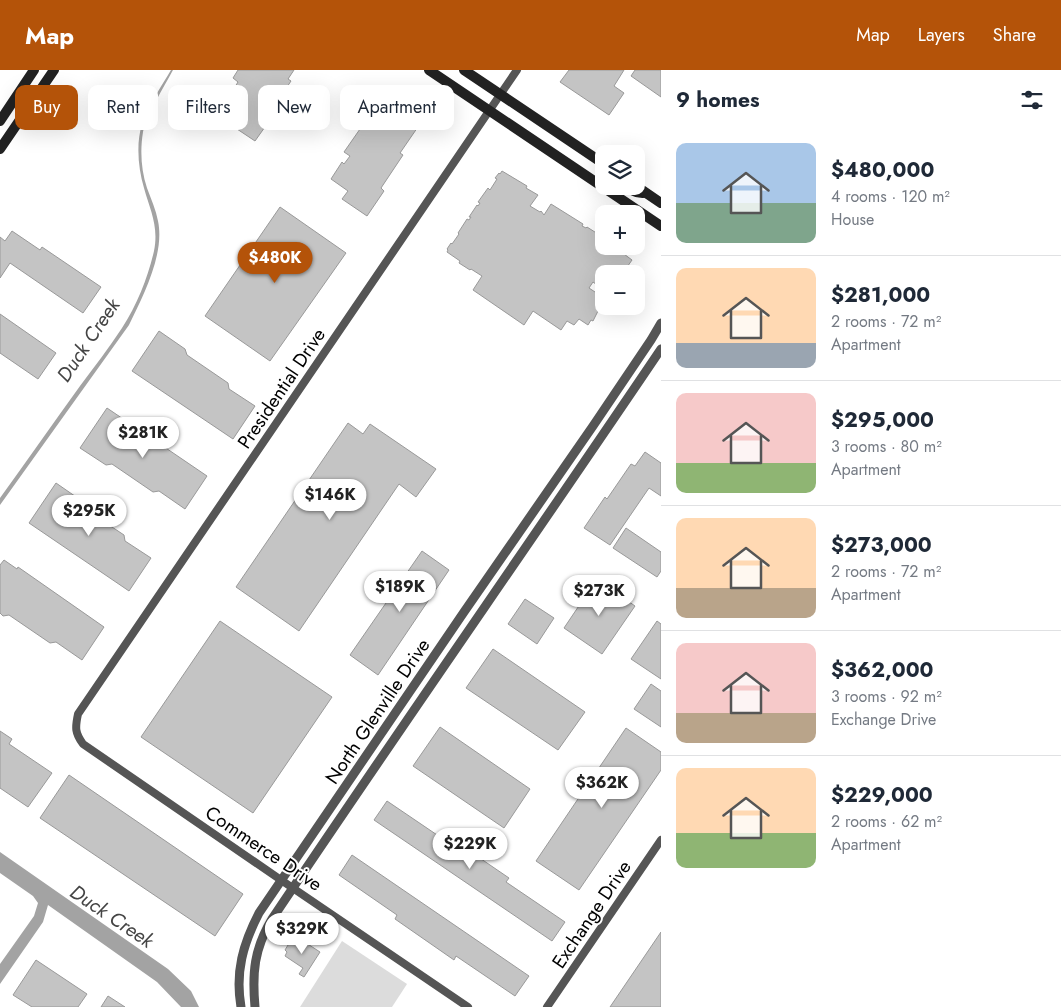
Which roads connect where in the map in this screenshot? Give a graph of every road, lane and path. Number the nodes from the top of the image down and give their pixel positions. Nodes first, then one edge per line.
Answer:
1 (34, 70) edge
2 (54, 70) edge
3 (429, 70) edge
4 (464, 70) edge
5 (517, 70) edge
6 (500, 94) junction
7 (490, 111) junction
8 (0, 122) edge
9 (0, 149) edge
10 (595, 158) edge
11 (595, 180) edge
12 (646, 193) edge
13 (617, 195) edge
14 (661, 203) edge
15 (661, 226) edge
16 (661, 323) edge
17 (661, 349) edge
18 (641, 354) junction
19 (653, 361) junction
20 (537, 507) junction
21 (548, 515) junction
22 (525, 524) junction
23 (536, 532) junction
24 (464, 612) junction
25 (476, 620) junction
26 (75, 726) joint
27 (366, 755) junction
28 (377, 763) junction
29 (338, 795) junction
30 (341, 816) junction
31 (661, 840) edge
32 (281, 880) junction
33 (293, 888) junction
34 (241, 1007) edge
35 (255, 1007) edge
36 (468, 1007) edge
37 (547, 1007) edge

1 - 8 main road
2 - 9 main road
3 - 7 main road
4 - 6 main road
5 - 6 street, Presidential Drive
6 - 7 street, Presidential Drive
6 - 10 main road
7 - 11 main road
7 - 26 street, Presidential Drive
12 - 14 main road
13 - 15 main road
16 - 18 street, North Glenville Drive
17 - 19 street, North Glenville Drive
18 - 19 street
18 - 20 street, North Glenville Drive
19 - 21 street, North Glenville Drive
20 - 21 street
20 - 22 street, North Glenville Drive
21 - 23 street, North Glenville Drive
22 - 23 street
22 - 24 street, North Glenville Drive
23 - 25 street, North Glenville Drive
24 - 25 street
24 - 27 street, North Glenville Drive
25 - 28 street, North Glenville Drive
26 - 32 street, Commerce Drive
27 - 28 street
27 - 29 street, North Glenville Drive
28 - 30 street, North Glenville Drive
29 - 30 street
29 - 32 street, North Glenville Drive
30 - 33 street, North Glenville Drive
31 - 37 street, Exchange Drive
32 - 33 street, Commerce Drive
32 - 34 street, North Glenville Drive
33 - 35 street, North Glenville Drive
33 - 36 street, Commerce Drive

